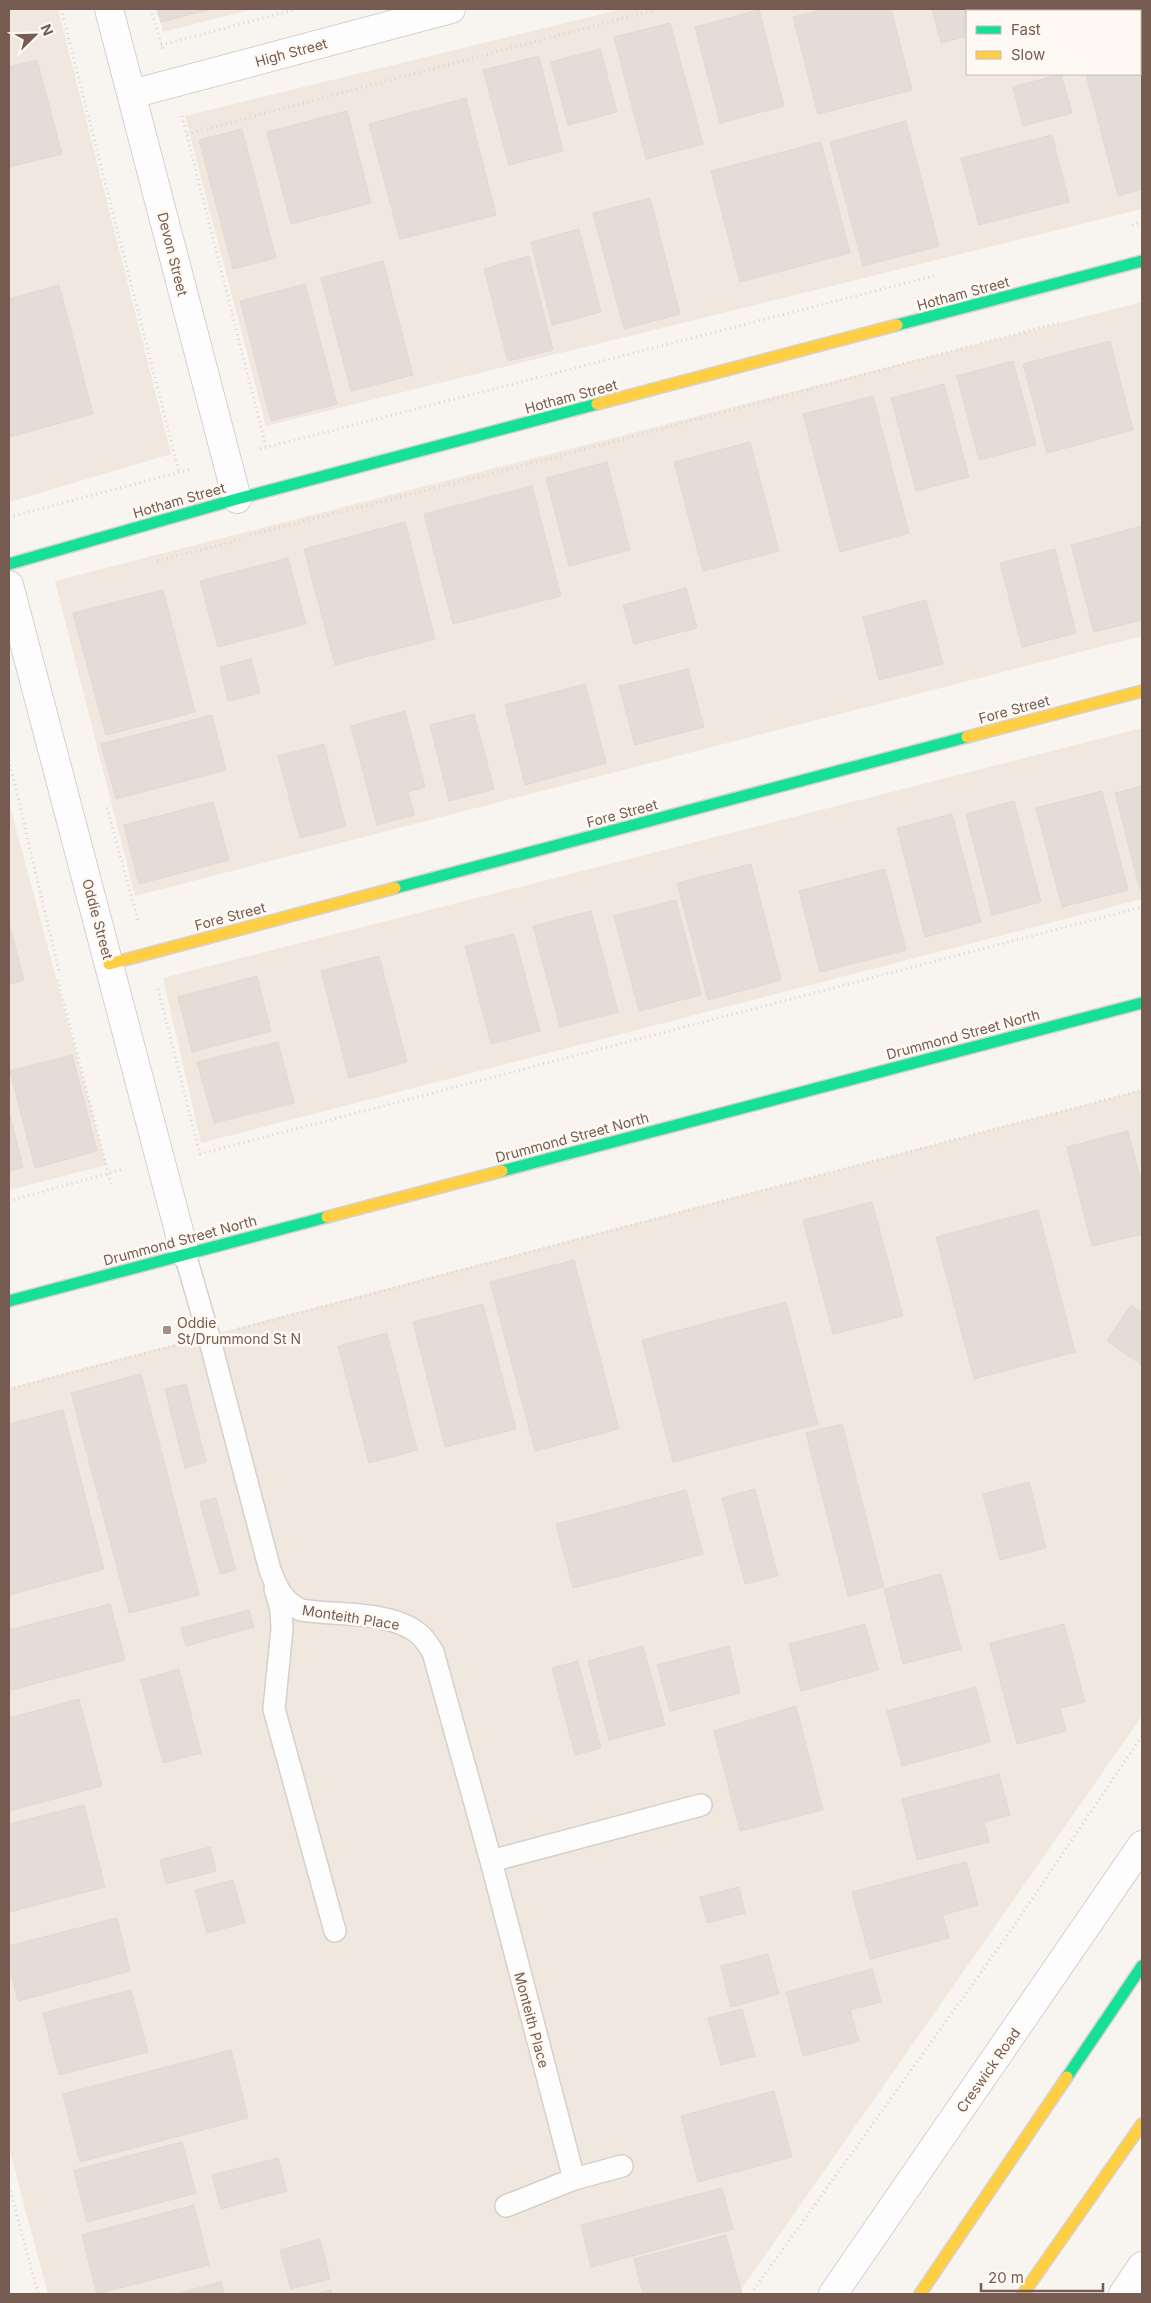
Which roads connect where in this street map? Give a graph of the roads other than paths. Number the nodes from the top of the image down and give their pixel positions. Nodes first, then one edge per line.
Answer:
1 (109, 9) edge
2 (451, 9) edge
3 (132, 94) junction
4 (1142, 261) edge
5 (238, 499) junction
6 (9, 564) edge
7 (9, 585) edge
8 (1142, 691) edge
9 (109, 964) junction
10 (1142, 1003) edge
11 (185, 1254) junction
12 (9, 1301) edge
13 (270, 1570) junction
14 (702, 1805) dead end
15 (1142, 1845) edge
16 (491, 1860) junction
17 (335, 1931) dead end
18 (1142, 1966) edge
19 (1142, 2124) edge
20 (622, 2166) dead end
21 (574, 2179) junction
22 (506, 2206) dead end
23 (1142, 2266) edge
24 (833, 2294) edge
25 (920, 2294) edge
26 (1023, 2294) edge
27 (1122, 2294) edge

1 - 3 street, Devon Street
2 - 3 street, High Street
3 - 5 street, Devon Street
4 - 5 main road, Hotham Street
5 - 6 main road, Hotham Street
7 - 9 street, Oddie Street
8 - 9 main road, Fore Street
9 - 11 street, Oddie Street
10 - 11 main road, Drummond Street North
11 - 12 main road, Drummond Street North
11 - 13 lane, Monteith Place
13 - 16 lane, Monteith Place
13 - 17 lane
14 - 16 lane
15 - 24 street, Creswick Road
16 - 21 lane, Monteith Place
18 - 25 main road
19 - 26 main road
20 - 21 lane
21 - 22 lane
23 - 27 street

